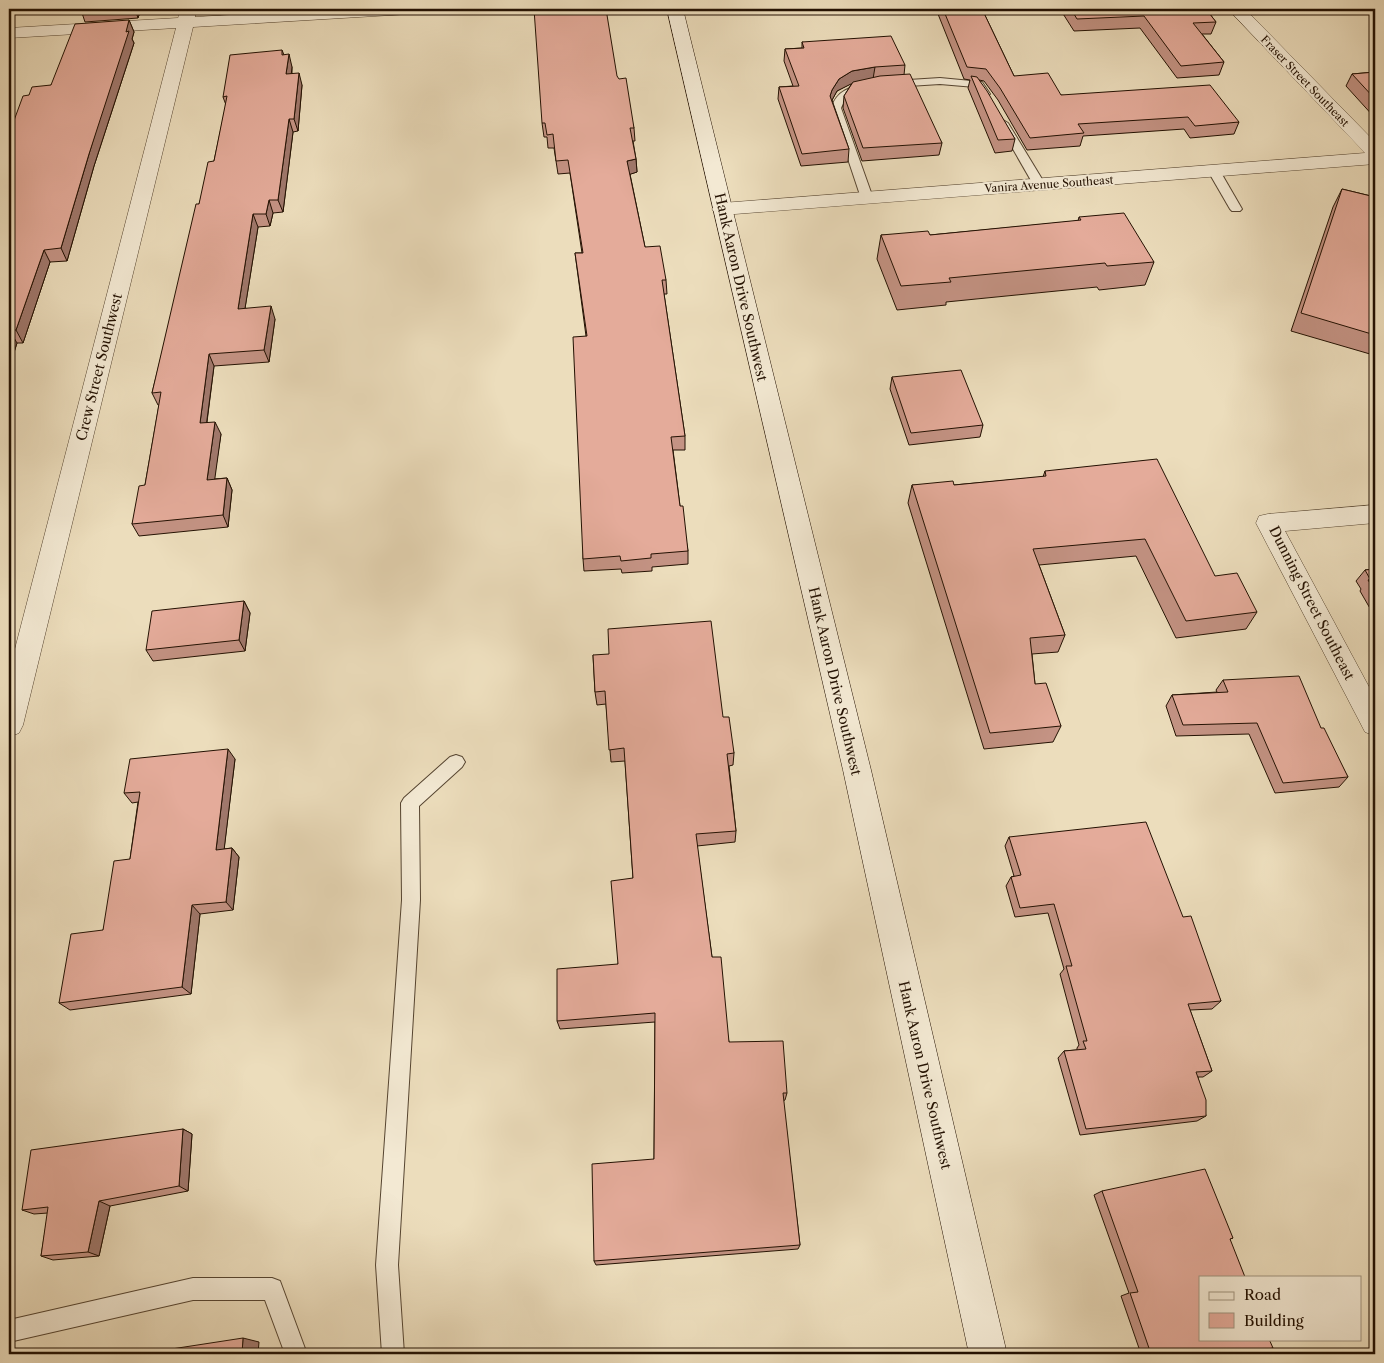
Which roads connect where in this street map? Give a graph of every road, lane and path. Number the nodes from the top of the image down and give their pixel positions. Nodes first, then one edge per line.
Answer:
1 (409, 9) edge
2 (675, 9) edge
3 (1236, 9) edge
4 (187, 15) edge
5 (9, 33) edge
6 (991, 101) edge
7 (999, 116) edge
8 (1375, 153) edge
9 (1375, 158) edge
10 (1214, 171) junction
11 (1038, 184) junction
12 (867, 198) junction
13 (722, 209) junction
14 (1236, 209) dead end
15 (1375, 514) edge
16 (17, 663) edge
17 (9, 724) edge
18 (1375, 724) edge
19 (456, 762) dead end
20 (9, 1331) edge
21 (296, 1354) edge
22 (393, 1354) edge
23 (988, 1354) edge

1 - 4 street
2 - 13 street, Hank Aaron Drive Southwest
3 - 8 street, Fraser Street Southeast
4 - 5 street
4 - 16 street, Crew Street Southwest
6 - 12 lane
7 - 11 lane
9 - 10 street, Vanira Avenue Southeast
10 - 11 street, Vanira Avenue Southeast
10 - 14 lane
11 - 12 street, Vanira Avenue Southeast
12 - 13 street, Vanira Avenue Southeast
13 - 23 street, Hank Aaron Drive Southwest
15 - 18 street, Dunning Street Southeast
16 - 17 street, Crew Street Southwest
19 - 22 lane
20 - 21 lane

